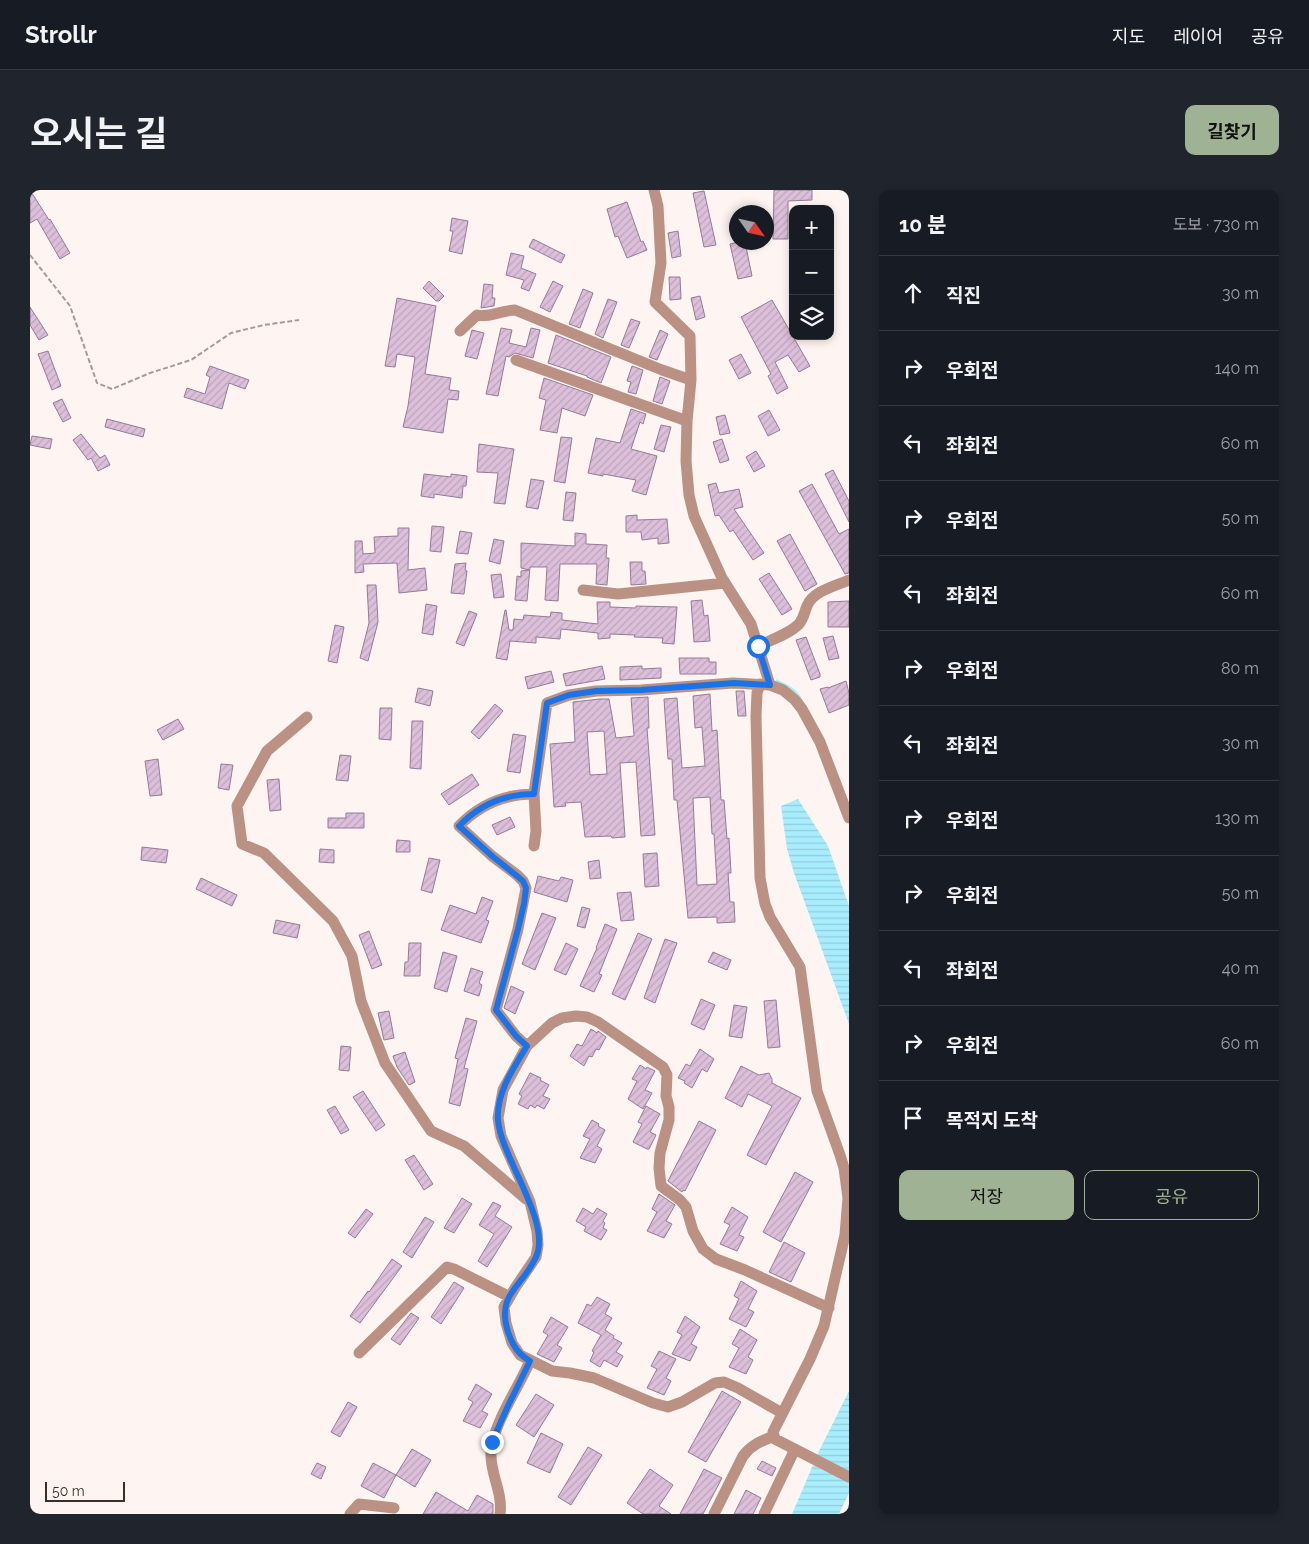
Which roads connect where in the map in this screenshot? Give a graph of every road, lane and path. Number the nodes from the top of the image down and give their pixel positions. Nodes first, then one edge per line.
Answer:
1 (654, 190) edge
2 (30, 255) edge
3 (299, 320) dead end
4 (460, 331) dead end
5 (516, 360) dead end
6 (692, 380) junction
7 (687, 421) junction
8 (849, 580) edge
9 (724, 583) junction
10 (582, 590) dead end
11 (758, 646) junction
12 (765, 685) junction
13 (307, 717) dead end
14 (534, 794) junction
15 (849, 818) edge
16 (534, 846) dead end
17 (527, 1046) junction
18 (530, 1202) junction
19 (510, 1298) junction
20 (829, 1308) junction
21 (360, 1352) dead end
22 (530, 1361) junction
23 (782, 1413) junction
24 (774, 1436) junction
25 (795, 1449) junction
26 (849, 1477) edge
27 (394, 1508) dead end
28 (350, 1514) edge
29 (500, 1514) edge
30 (714, 1514) edge
31 (764, 1514) edge

1 - 6 street
2 - 3 path
4 - 6 street
5 - 7 street
6 - 7 street
7 - 9 street
8 - 11 street
9 - 10 street
9 - 11 street
11 - 12 street
12 - 14 street
12 - 15 street
12 - 20 street
13 - 18 street
14 - 16 street
14 - 17 street
17 - 18 street
17 - 20 street
18 - 19 street
19 - 21 street
19 - 22 street
20 - 23 street
22 - 23 street
22 - 29 street
23 - 24 street
24 - 25 street
24 - 30 street
25 - 26 street
25 - 31 street
27 - 28 street

